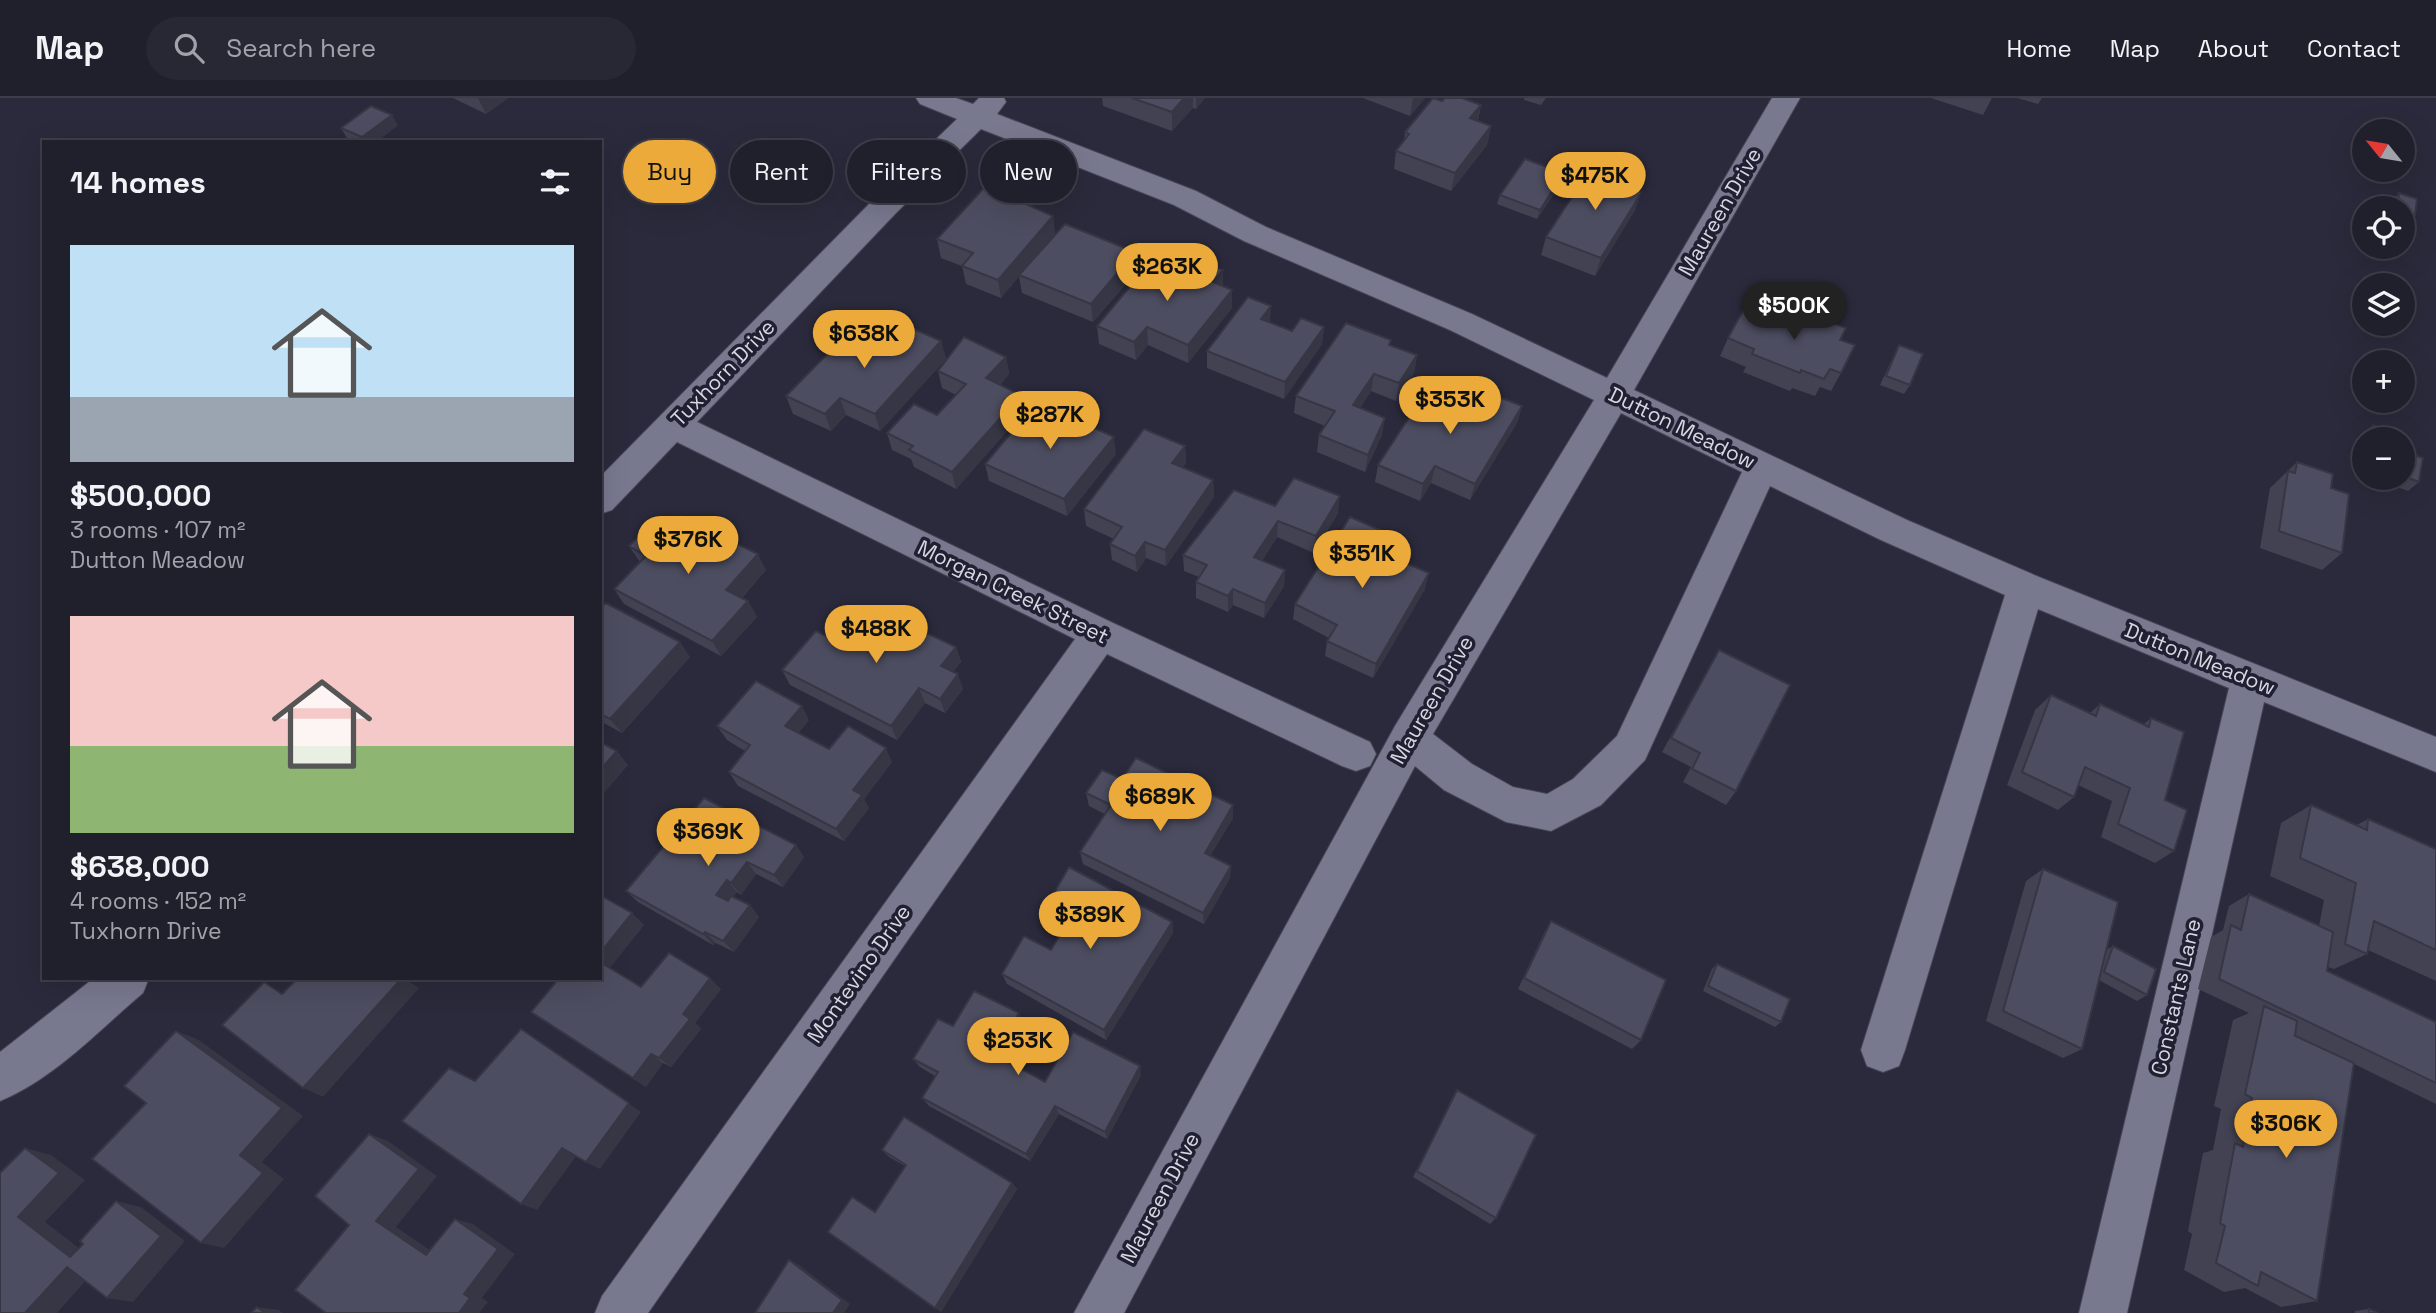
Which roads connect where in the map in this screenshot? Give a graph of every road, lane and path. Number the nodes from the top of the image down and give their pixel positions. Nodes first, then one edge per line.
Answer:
1 (930, 98) edge
2 (1786, 98) edge
3 (986, 107) edge
4 (1615, 394) junction
5 (673, 425) junction
6 (1762, 467) junction
7 (602, 498) edge
8 (2026, 587) junction
9 (1100, 634) junction
10 (2250, 680) junction
11 (1409, 738) junction
12 (1356, 754) dead end
13 (2436, 755) edge
14 (126, 980) edge
15 (1883, 1050) dead end
16 (0, 1079) edge
17 (619, 1313) edge
18 (1098, 1313) edge
19 (2103, 1313) edge

1 - 3 street, Dutton Meadow
2 - 4 street, Maureen Drive
3 - 4 street, Dutton Meadow
3 - 5 street, Tuxhorn Drive
4 - 6 street, Dutton Meadow
4 - 11 street, Maureen Drive
5 - 7 street, Tuxhorn Drive
5 - 9 street, Morgan Creek Street
6 - 8 street, Dutton Meadow
6 - 11 street
8 - 10 street, Dutton Meadow
8 - 15 street
9 - 12 street, Morgan Creek Street
9 - 17 street, Montevino Drive
10 - 13 street, Dutton Meadow
10 - 19 street, Constants Lane
11 - 18 street, Maureen Drive
14 - 16 street

